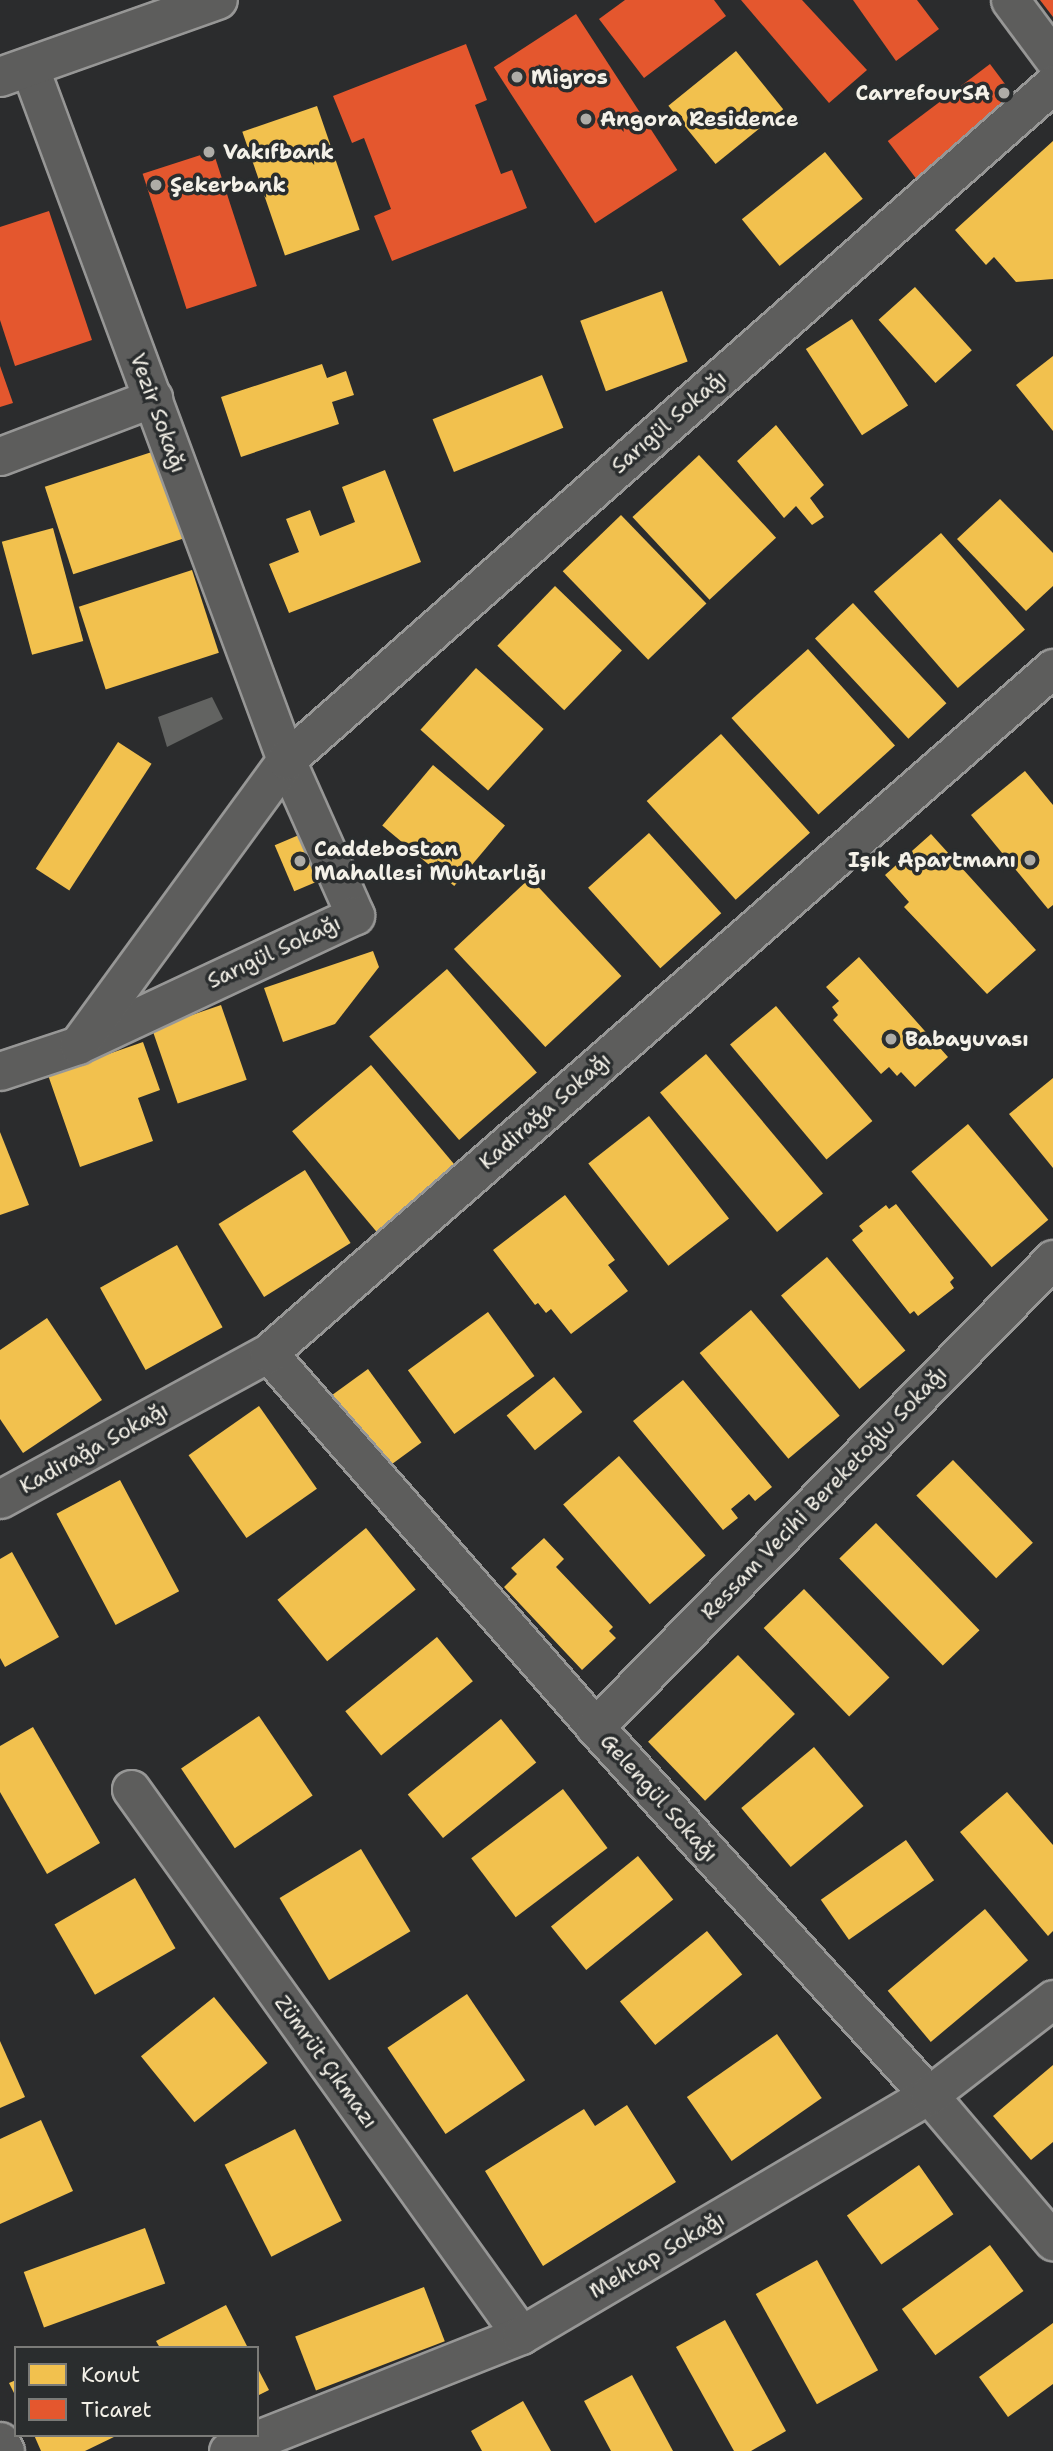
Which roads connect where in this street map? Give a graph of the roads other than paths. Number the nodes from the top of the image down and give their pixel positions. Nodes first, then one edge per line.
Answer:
1 (218, 0) edge
2 (1010, 0) edge
3 (1053, 58) edge
4 (15, 71) edge
5 (1053, 84) edge
6 (153, 398) junction
7 (0, 456) edge
8 (1053, 668) edge
9 (286, 760) junction
10 (78, 1045) junction
11 (0, 1071) edge
12 (1053, 1259) edge
13 (268, 1353) junction
14 (0, 1499) edge
15 (594, 1727) junction
16 (131, 1789) dead end
17 (1053, 1998) edge
18 (929, 2095) junction
19 (1053, 2241) edge
20 (521, 2335) junction
21 (0, 2441) edge
22 (5, 2451) edge
23 (228, 2451) edge

1 - 4 main road
2 - 3 street
4 - 6 street, Vezir Sokağı
5 - 9 street, Sarıgül Sokağı
6 - 7 street
6 - 9 street, Vezir Sokağı
8 - 13 street, Kadirağa Sokağı
9 - 10 street, Sarıgül Sokağı
9 - 10 street, Sarıgül Sokağı
10 - 11 street, Sarıgül Sokağı
12 - 15 street, Ressam Vecihi Bereketoğlu Sokağı
13 - 14 street, Kadirağa Sokağı
13 - 15 street, Gelengül Sokağı
15 - 18 street, Gelengül Sokağı
16 - 20 street, Zümrüt Çıkmazı
17 - 18 street, Mehtap Sokağı
18 - 19 street, Gelengül Sokağı
18 - 20 street, Mehtap Sokağı
20 - 23 street, Mehtap Sokağı
21 - 22 street

